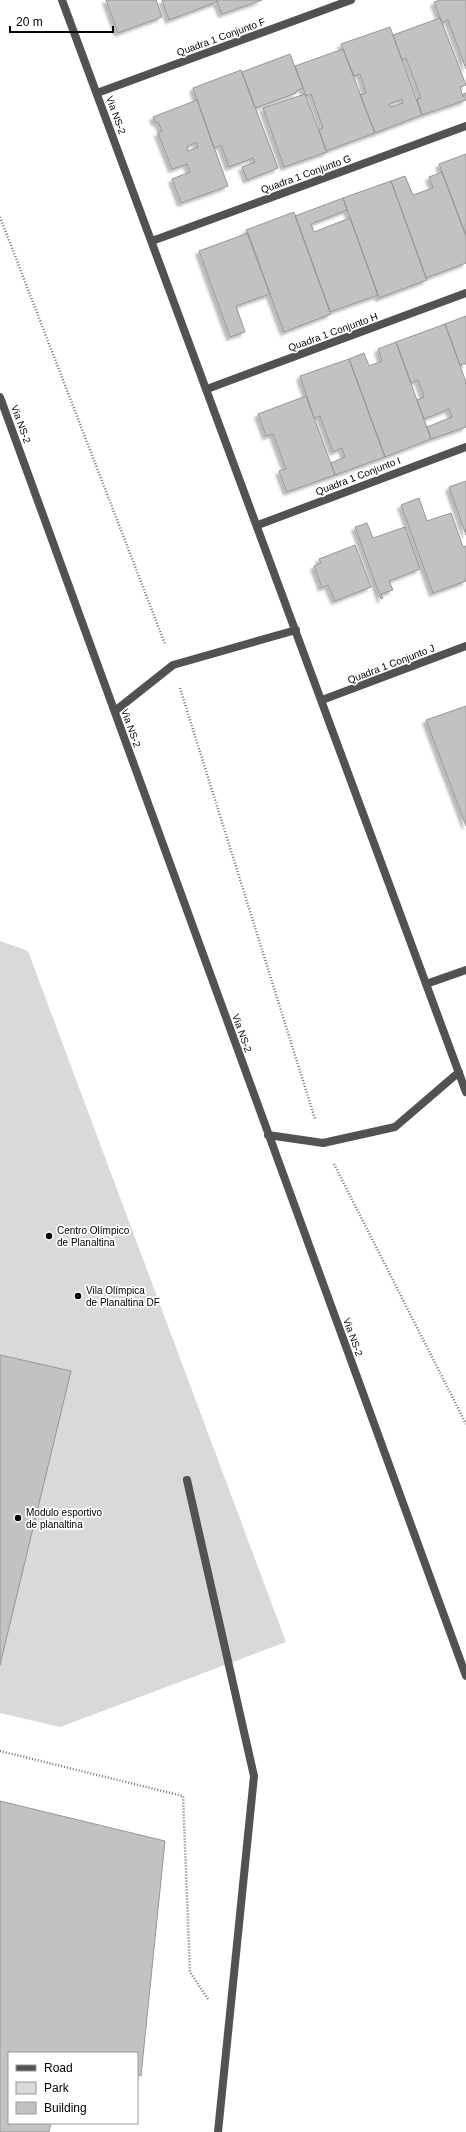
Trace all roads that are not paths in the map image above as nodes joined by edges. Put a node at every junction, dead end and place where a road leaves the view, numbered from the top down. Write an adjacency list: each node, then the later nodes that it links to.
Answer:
1 (62, 0): 3 (street, Via NS-2)
2 (351, 0): 3 (street, Quadra 1 Conjunto F)
3 (97, 93): 5 (street, Via NS-2)
4 (466, 126): 5 (street, Quadra 1 Conjunto G)
5 (152, 241): 7 (street, Via NS-2)
6 (466, 293): 7 (street, Quadra 1 Conjunto H)
7 (207, 389): 10 (street, Via NS-2)
8 (0, 397): 14 (street, Via NS-2)
9 (466, 447): 10 (street, Quadra 1 Conjunto I)
10 (258, 525): 11 (street, Via NS-2)
11 (296, 630): 13 (street, Via NS-2); 14 (street)
12 (466, 646): 13 (street, Quadra 1 Conjunto J)
13 (322, 700): 16 (street, Via NS-2)
14 (115, 711): 19 (street, Via NS-2)
15 (466, 970): 16 (street)
16 (426, 984): 17 (street, Via NS-2)
17 (459, 1072): 18 (street, Via NS-2); 19 (street)
18 (466, 1092)
19 (268, 1135): 21 (street, Via NS-2)
20 (187, 1480): 22 (street)
21 (466, 1676)
22 (218, 2132)

